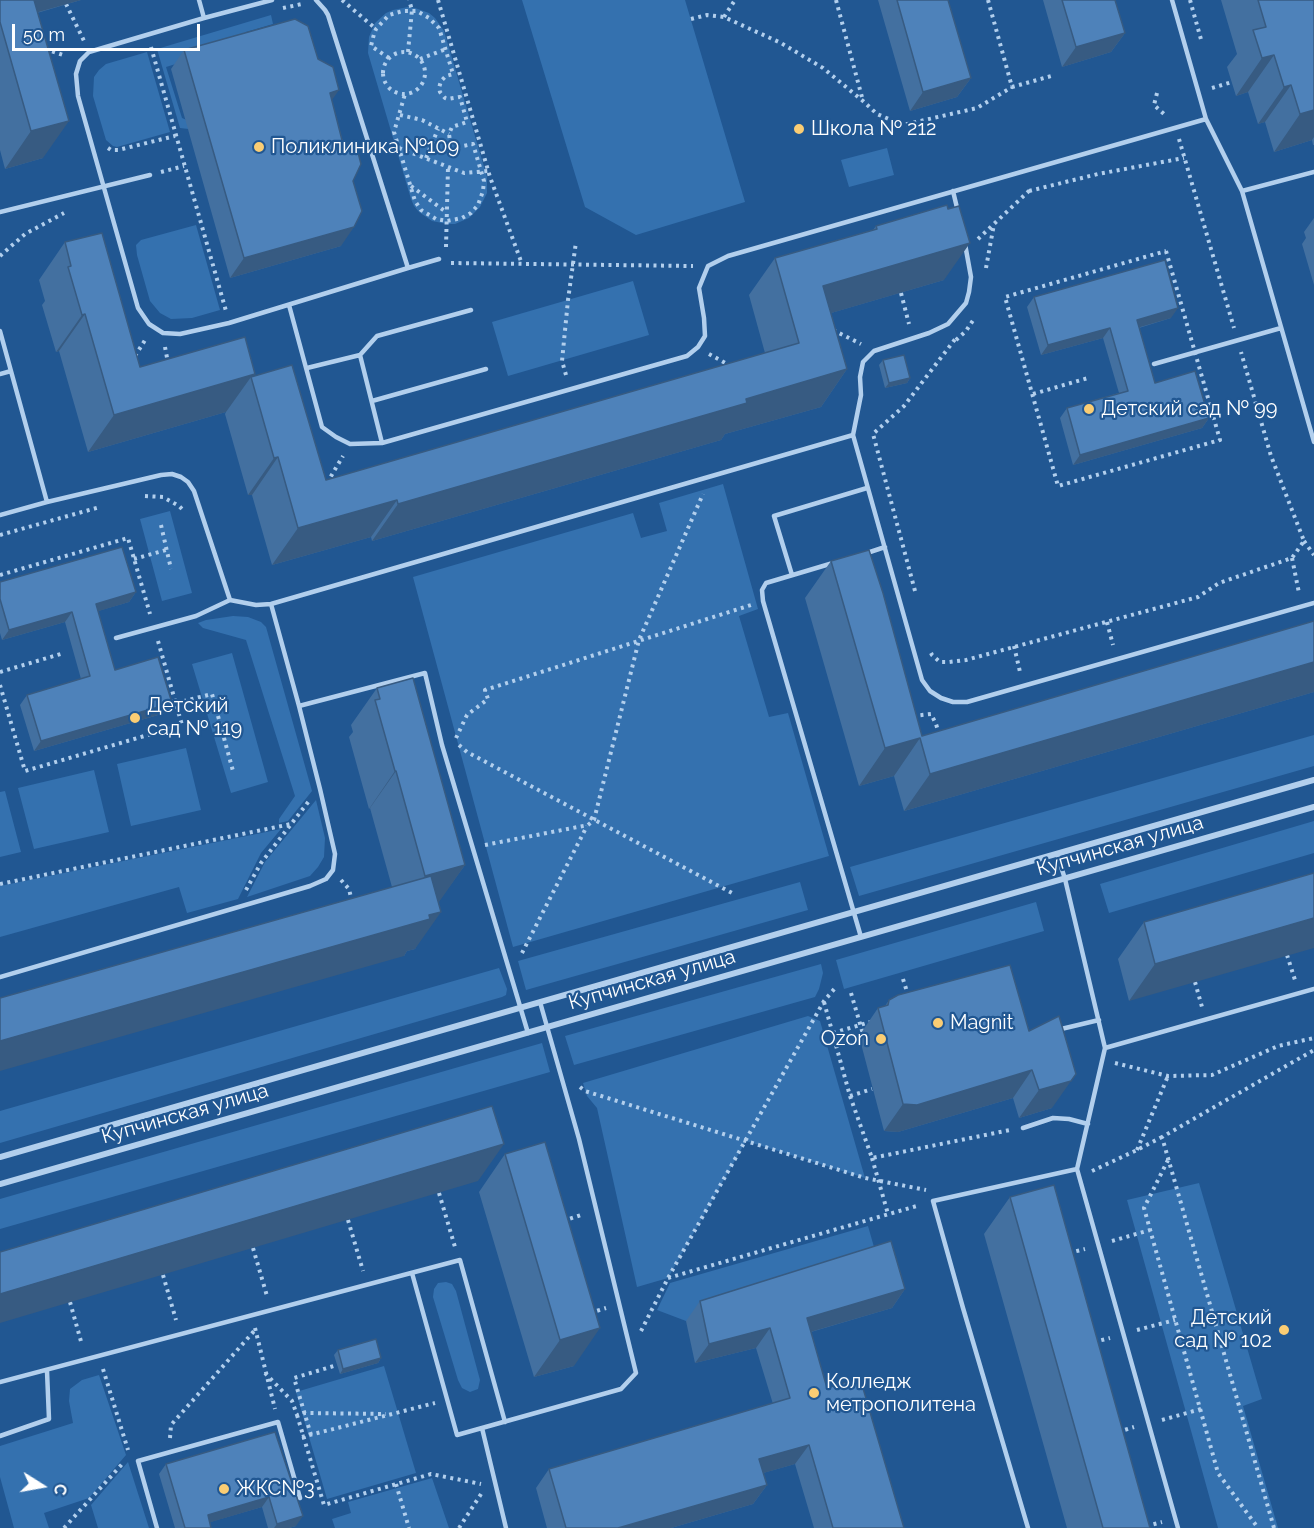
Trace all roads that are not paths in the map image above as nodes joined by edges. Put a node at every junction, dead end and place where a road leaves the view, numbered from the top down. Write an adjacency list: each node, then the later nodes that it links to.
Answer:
1 (199, 0): 5 (lane)
2 (271, 0): 5 (lane)
3 (316, 0): 16 (lane)
4 (1172, 0): 6 (lane)
5 (204, 18): 9 (lane)
6 (1206, 119): 10 (lane); 11 (lane)
7 (1314, 172): 10 (lane)
8 (150, 175): 9 (lane)
9 (103, 186): 12 (lane); 17 (lane)
10 (1242, 191): 19 (lane)
11 (953, 192): 13 (lane); 30 (lane)
12 (0, 213)
13 (958, 215)
14 (963, 238): 28 (lane)
15 (439, 259): 16 (lane)
16 (408, 268): 17 (lane)
17 (289, 305): 23 (lane)
18 (471, 310): 21 (lane)
19 (1281, 328): 22 (lane); 29 (lane)
20 (0, 331): 25 (lane)
21 (360, 355): 23 (lane); 27 (lane)
22 (1154, 364)
23 (307, 368): 30 (lane)
24 (486, 369): 27 (lane)
25 (11, 371): 26 (lane); 32 (lane)
26 (0, 374)
27 (372, 401): 30 (lane)
28 (853, 435): 31 (lane); 40 (lane)
29 (1314, 442)
30 (382, 443)
31 (867, 488): 34 (lane); 37 (lane)
32 (47, 502): 33 (lane); 38 (lane)
33 (0, 515)
34 (885, 548): 35 (lane); 39 (lane)
35 (854, 556)
36 (844, 560): 37 (lane)
37 (792, 575): 47 (lane)
38 (230, 600): 40 (lane); 41 (lane)
39 (1314, 603)
40 (271, 604): 42 (lane)
41 (116, 638)
42 (299, 706): 49 (lane); 52 (lane)
43 (1314, 780): 45 (street, Купчинская улица)
44 (1314, 807): 46 (street, Купчинская улица)
45 (1057, 854): 46 (lane); 47 (street, Купчинская улица)
46 (1065, 879): 48 (street, Купчинская улица); 53 (lane)
47 (854, 912): 48 (lane); 51 (street, Купчинская улица)
48 (861, 937): 54 (street, Купчинская улица)
49 (0, 977)
50 (1314, 989): 57 (lane)
51 (540, 1002): 52 (street, Купчинская улица); 54 (lane)
52 (521, 1007): 56 (lane); 60 (street, Купчинская улица)
53 (1098, 1020): 55 (lane); 57 (lane)
54 (548, 1027): 56 (street, Купчинская улица); 66 (lane)
55 (1046, 1032)
56 (528, 1033): 62 (street, Купчинская улица)
57 (1105, 1048): 58 (lane)
58 (1088, 1124): 59 (lane); 61 (lane)
59 (1023, 1128)
60 (0, 1157)
61 (1077, 1169): 72 (lane); 73 (lane)
62 (0, 1184)
63 (412, 1273): 64 (lane); 66 (lane); 67 (lane)
64 (47, 1371): 65 (lane); 68 (lane)
65 (0, 1382)
66 (505, 1422): 67 (lane)
67 (482, 1428): 71 (lane)
68 (0, 1436)
69 (300, 1498): 70 (lane)
70 (157, 1528)
71 (506, 1528)
72 (1028, 1528)
73 (1178, 1528)

